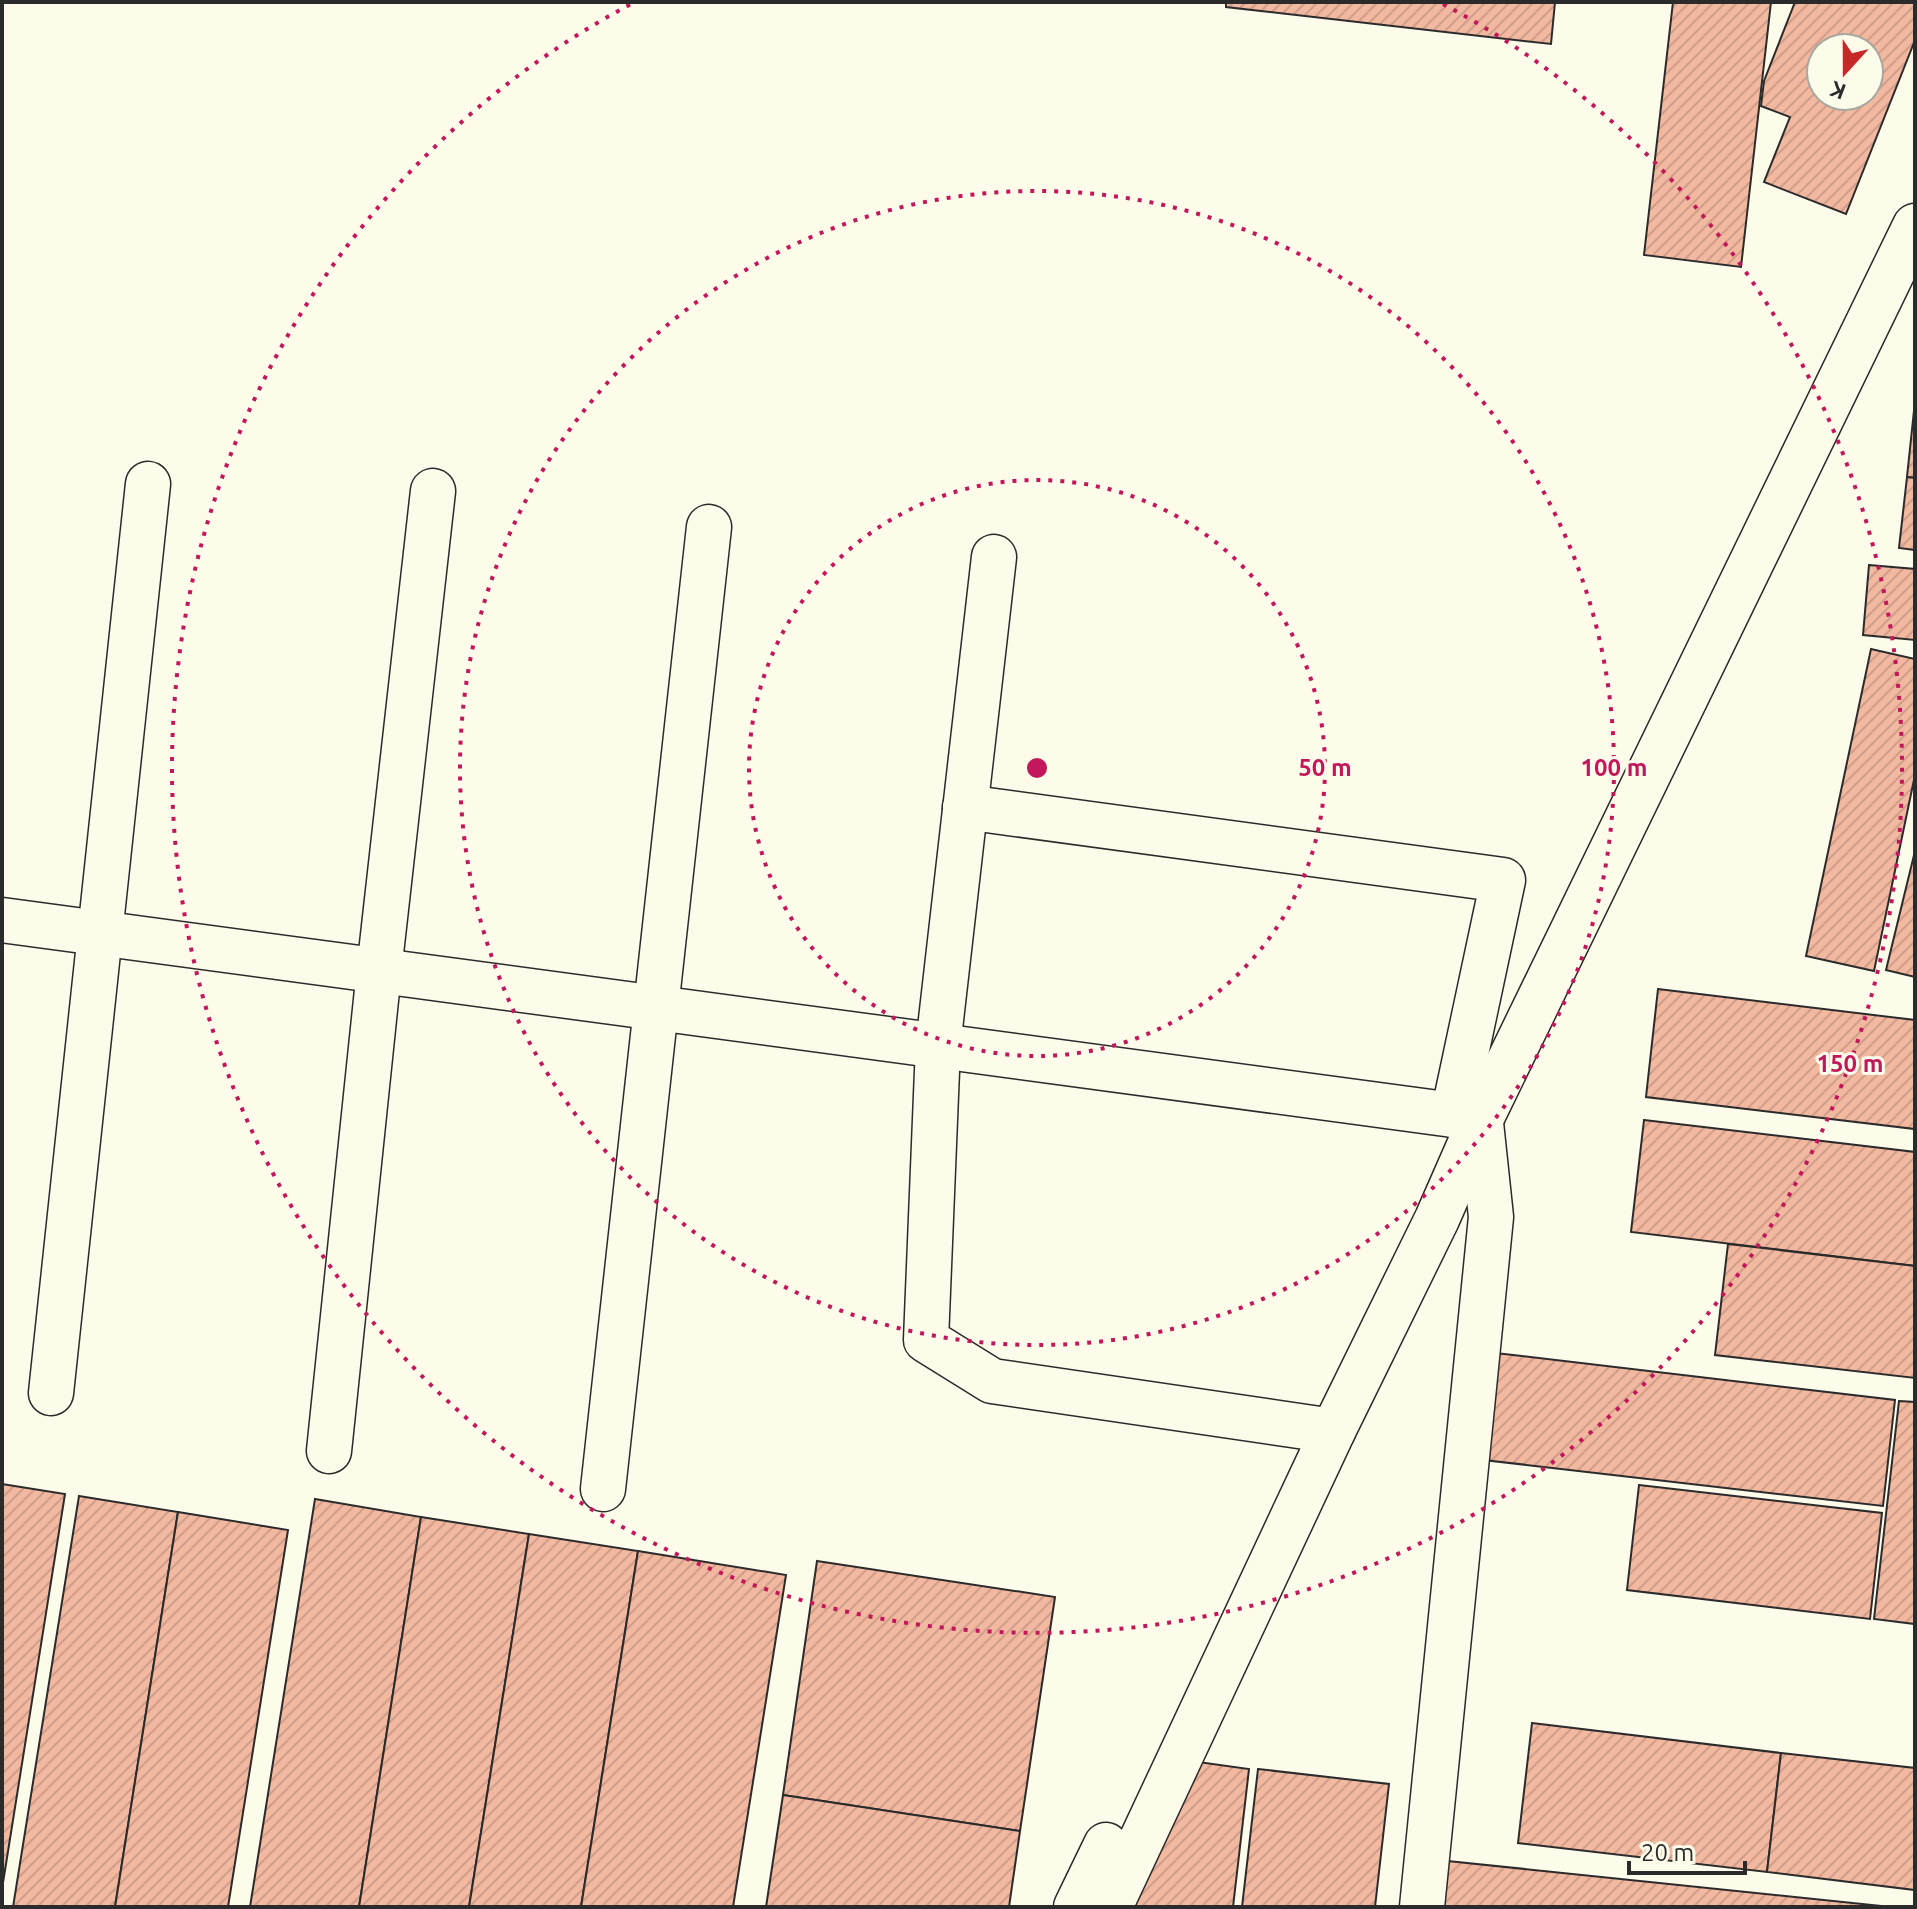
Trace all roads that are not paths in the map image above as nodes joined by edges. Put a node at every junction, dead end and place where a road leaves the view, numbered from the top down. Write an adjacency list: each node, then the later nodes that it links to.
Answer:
1 (1915, 226): 12 (street)
2 (148, 484): 8 (street)
3 (433, 491): 9 (street)
4 (709, 527): 10 (street)
5 (994, 557): 6 (street)
6 (965, 807): 11 (street); 12 (street)
7 (2, 920): 8 (street)
8 (98, 933): 9 (street); 13 (street)
9 (379, 971): 10 (street); 15 (street)
10 (655, 1008): 11 (street); 16 (street)
11 (938, 1046): 12 (street); 14 (street)
12 (1467, 1118): 14 (street); 19 (street)
13 (51, 1393)
14 (1319, 1429): 17 (street); 18 (street)
15 (329, 1451)
16 (603, 1489)
17 (1076, 1907)
18 (1110, 1907)
19 (1422, 1907)

